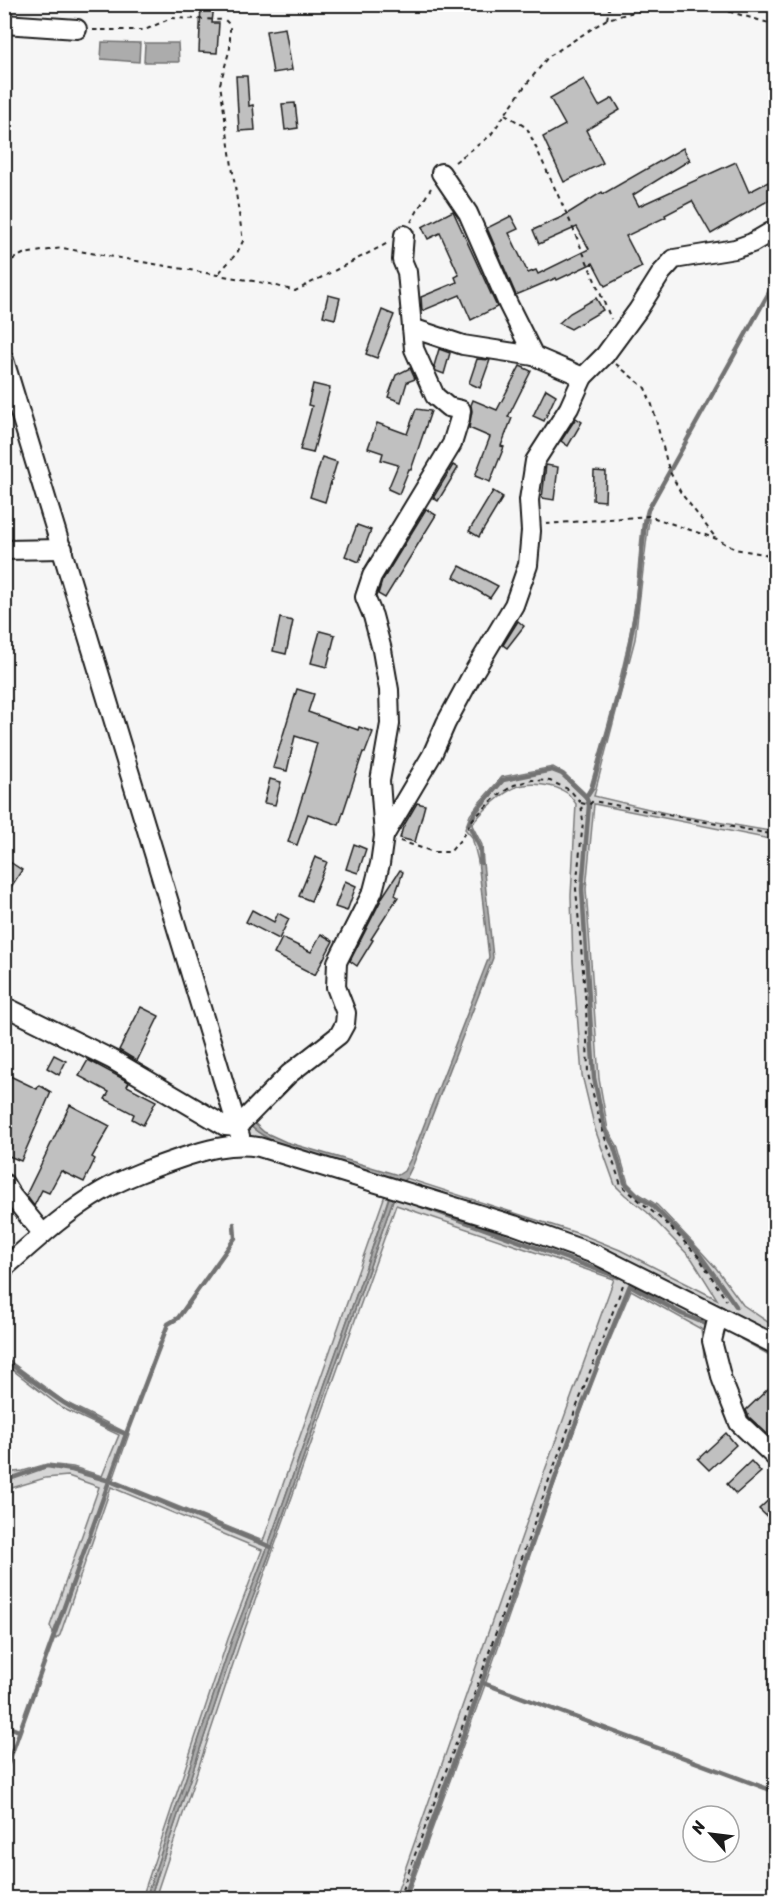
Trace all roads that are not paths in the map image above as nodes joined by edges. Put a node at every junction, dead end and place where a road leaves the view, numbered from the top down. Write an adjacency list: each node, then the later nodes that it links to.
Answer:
1 (4, 24): 2 (street)
2 (77, 29)
3 (441, 173): 7 (street)
4 (776, 229): 9 (street)
5 (404, 235): 6 (street)
6 (412, 328): 7 (street); 12 (street)
7 (534, 356): 9 (street)
8 (4, 360): 10 (street)
9 (583, 377): 12 (street)
10 (63, 549): 11 (street); 14 (street)
11 (4, 550)
12 (384, 836): 14 (street)
13 (4, 1006): 14 (street)
14 (240, 1135): 16 (street); 18 (street)
15 (4, 1183): 16 (street)
16 (43, 1234): 17 (street)
17 (4, 1268)
18 (718, 1316): 19 (street); 20 (street)
19 (776, 1345)
20 (776, 1458)

